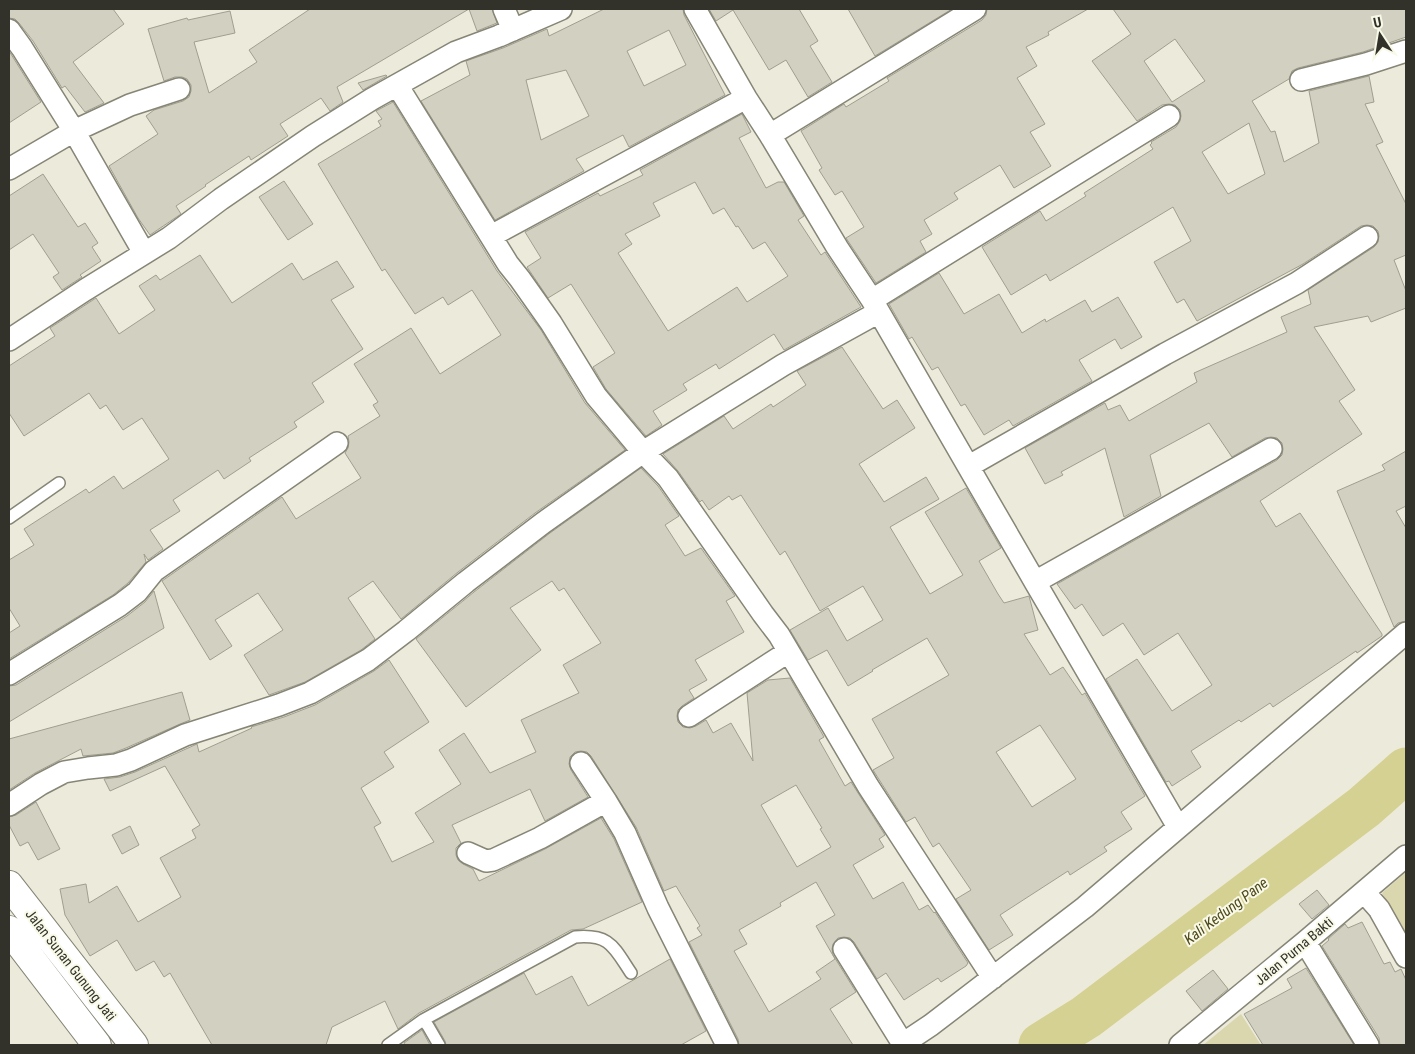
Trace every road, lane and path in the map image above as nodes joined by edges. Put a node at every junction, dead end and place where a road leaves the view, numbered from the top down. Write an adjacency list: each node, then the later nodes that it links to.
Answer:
1 (504, 9): 6 (street)
2 (561, 9): 6 (street)
3 (695, 9): 11 (street)
4 (975, 9): 14 (street)
5 (9, 30): 13 (street)
6 (513, 30): 9 (street)
7 (1406, 51): 8 (street)
8 (1301, 80)
9 (397, 85): 16 (street); 18 (street)
10 (179, 89): 13 (street)
11 (746, 98): 14 (street); 16 (street)
12 (1169, 116): 19 (street)
13 (74, 131): 15 (street); 18 (street)
14 (770, 135): 19 (street)
15 (9, 169)
16 (491, 236): 23 (street)
17 (1368, 237): 24 (street)
18 (144, 253): 20 (street)
19 (876, 306): 23 (street); 24 (street)
20 (9, 340)
21 (337, 443): 30 (street)
22 (1271, 449): 27 (street)
23 (644, 452): 29 (street); 34 (street)
24 (968, 466): 27 (street)
25 (59, 483): 26 (lane)
26 (9, 518)
27 (1035, 582): 35 (street)
28 (1406, 633): 35 (street)
29 (788, 652): 31 (street); 45 (street)
30 (9, 674)
31 (689, 716)
32 (581, 763): 33 (street)
33 (606, 801): 36 (street); 52 (street)
34 (9, 805)
35 (1178, 827): 45 (street)
36 (468, 853)
37 (1406, 856): 39 (street, Jalan Purna Bakti)
38 (9, 884): 49 (highway, Jalan Sunan Gunung Jati)
39 (1364, 892): 41 (street, Jalan Purna Bakti); 43 (street)
40 (9, 932): 48 (highway)
41 (1305, 942): 53 (street, Jalan Purna Bakti); 54 (street)
42 (844, 949): 47 (street)
43 (1406, 957)
44 (631, 973): 46 (lane)
45 (993, 978): 47 (street)
46 (423, 1020): 50 (lane); 51 (lane)
47 (902, 1044)
48 (98, 1045)
49 (134, 1045)
50 (388, 1045)
51 (439, 1045)
52 (727, 1045)
53 (1180, 1045)
54 (1368, 1045)

